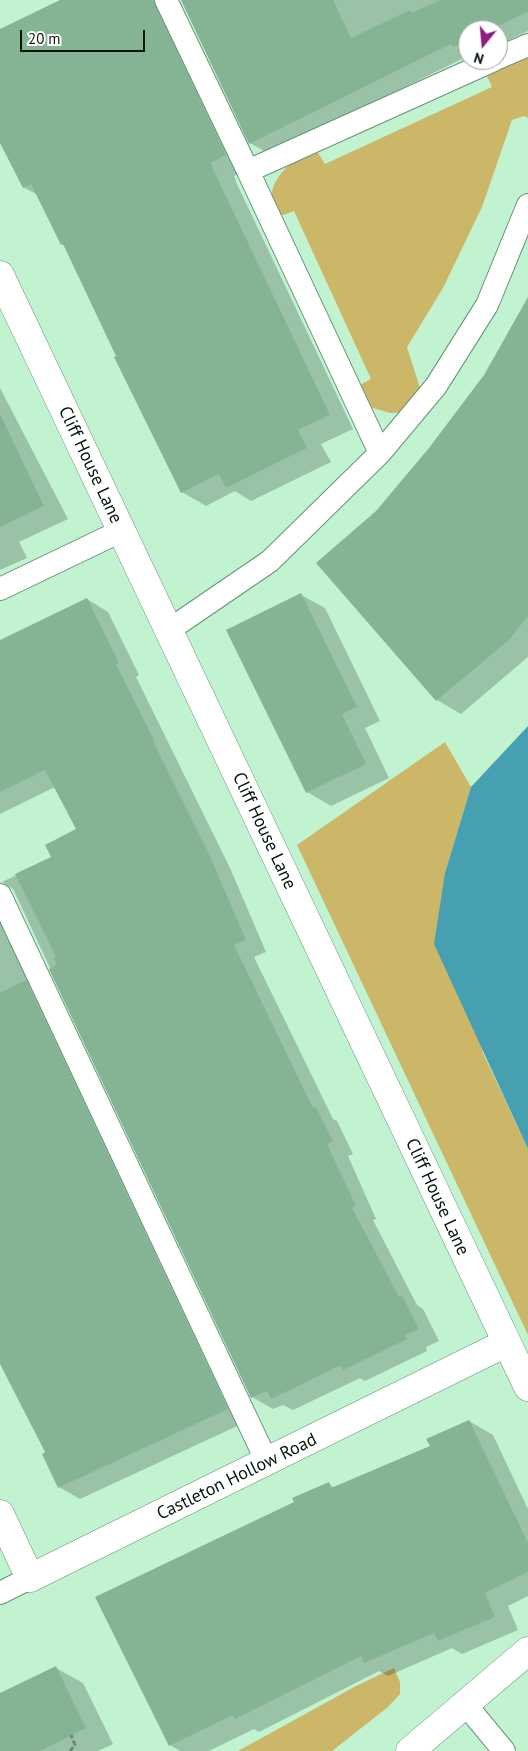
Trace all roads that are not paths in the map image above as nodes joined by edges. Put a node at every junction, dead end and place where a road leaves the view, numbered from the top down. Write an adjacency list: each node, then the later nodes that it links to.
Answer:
1 (166, 0): 5 (lane)
2 (528, 44): 3 (lane)
3 (508, 53)
4 (472, 70): 5 (lane)
5 (248, 171): 8 (lane)
6 (528, 206): 8 (lane)
7 (0, 276): 9 (street, Cliff House Lane)
8 (380, 453): 11 (lane)
9 (121, 531): 10 (lane); 11 (street, Cliff House Lane)
10 (0, 589)
11 (169, 630): 13 (street, Cliff House Lane)
12 (0, 895): 15 (lane)
13 (506, 1343): 14 (street, Cliff House Lane); 15 (street, Castleton Hollow Road)
14 (528, 1387)
15 (267, 1462): 17 (street, Castleton Hollow Road)
16 (0, 1514): 17 (street)
17 (30, 1578): 18 (lane)
18 (0, 1593)
19 (528, 1651): 20 (street)
20 (466, 1705): 21 (street); 22 (lane)
21 (410, 1751)
22 (504, 1751)

